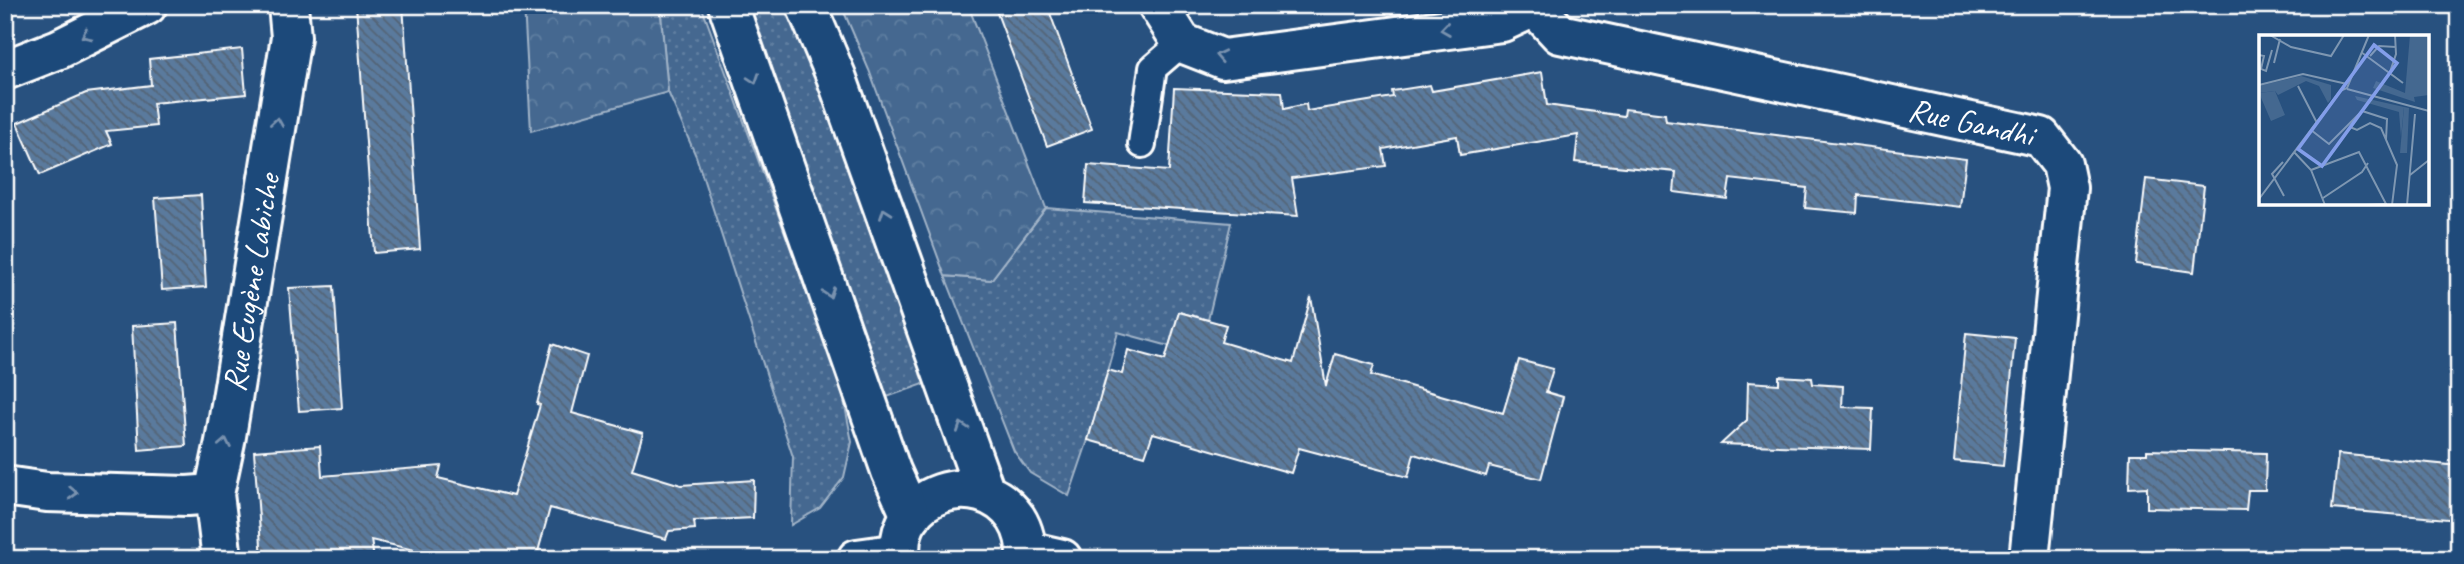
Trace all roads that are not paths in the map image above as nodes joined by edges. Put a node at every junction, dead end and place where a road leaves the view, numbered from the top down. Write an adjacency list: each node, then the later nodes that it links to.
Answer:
1 (147, 5): 8 (main road, one-way to 8)
2 (288, 5): 12 (main road, Rue Eugène Labiche, one-way to 2)
3 (728, 5): 13 (main road, one-way to 13)
4 (806, 5): 11 (main road, one-way to 4)
5 (1158, 5): 7 (main road)
6 (1533, 6): 7 (main road, one-way to 7); 18 (main road, Rue Gandhi)
7 (1182, 43): 9 (lane)
8 (5, 70)
9 (1142, 144)
10 (5, 486): 12 (main road, one-way to 12)
11 (985, 492): 13 (main road); 15 (main road)
12 (214, 494): 16 (main road, Rue Eugène Labiche)
13 (911, 516): 14 (main road)
14 (901, 556): 17 (main road)
15 (1038, 556)
16 (222, 559)
17 (857, 559)
18 (2029, 559)

